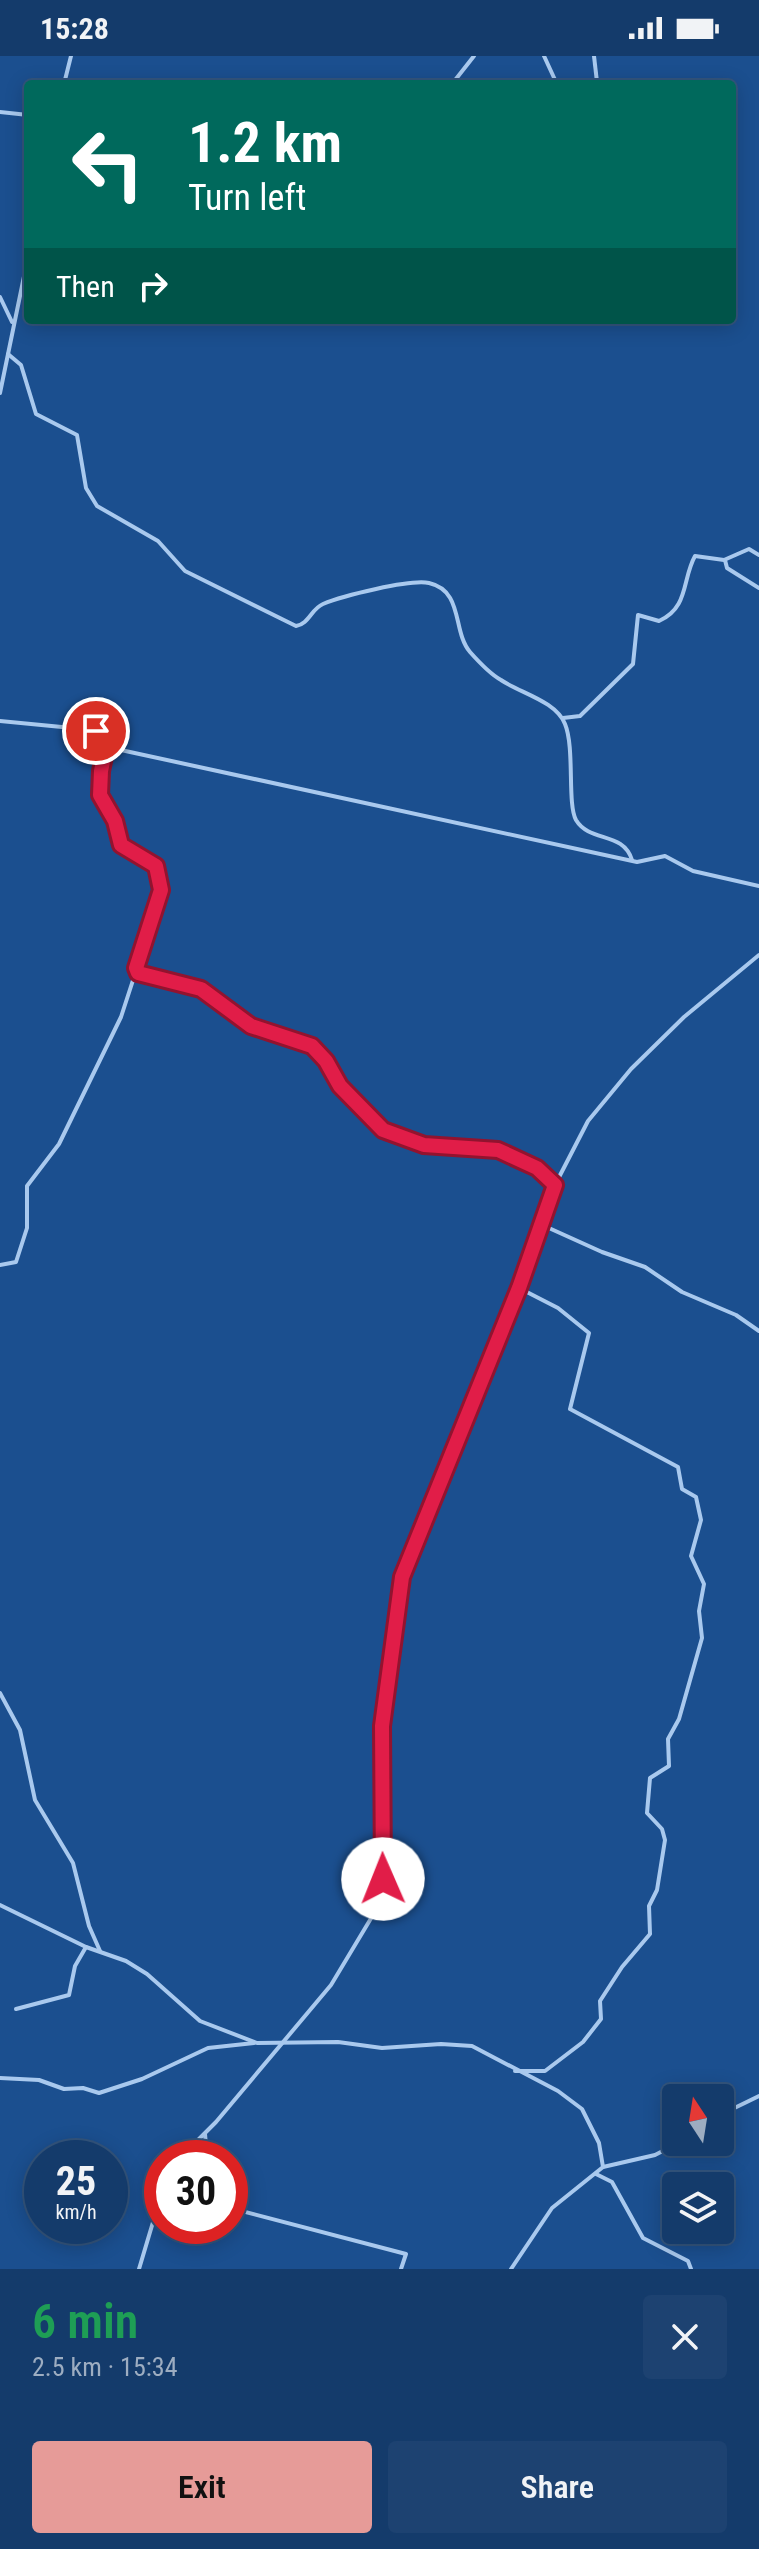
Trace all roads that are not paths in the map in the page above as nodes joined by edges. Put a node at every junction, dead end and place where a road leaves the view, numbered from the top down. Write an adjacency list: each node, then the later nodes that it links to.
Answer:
1 (71, 56): 5 (street)
2 (474, 56): 6 (street)
3 (544, 56): 7 (street)
4 (594, 56): 8 (street)
5 (65, 80)
6 (454, 80)
7 (555, 80)
8 (596, 80)
9 (0, 112): 10 (street)
10 (24, 115)
11 (24, 275): 13 (street)
12 (0, 297): 13 (street)
13 (13, 324): 14 (street)
14 (8, 354): 15 (street); 19 (street)
15 (0, 393)
16 (759, 555): 17 (street)
17 (725, 560): 18 (street); 19 (street)
18 (759, 588)
19 (561, 717): 22 (street)
20 (0, 721): 21 (street)
21 (107, 747): 22 (street); 25 (street)
22 (632, 860): 23 (street)
23 (759, 886)
24 (759, 955): 26 (street)
25 (136, 971): 26 (street); 28 (street)
26 (555, 1185): 27 (street)
27 (540, 1223): 29 (street); 30 (street)
28 (0, 1265)
29 (519, 1288): 37 (street); 38 (street)
30 (759, 1331)
31 (0, 1693): 34 (street)
32 (0, 1905): 33 (street)
33 (86, 1947): 34 (street); 35 (street)
34 (100, 1951): 36 (street)
35 (16, 2009)
36 (257, 2043): 37 (street); 39 (street)
37 (281, 2045): 38 (street); 42 (street)
38 (515, 2071): 46 (street)
39 (0, 2078)
40 (759, 2096): 41 (street)
41 (734, 2108)
42 (205, 2134): 43 (street); 44 (street)
43 (199, 2140)
44 (206, 2140)
45 (662, 2150): 46 (street)
46 (603, 2167): 47 (street)
47 (595, 2174): 52 (street); 53 (street)
48 (248, 2212): 51 (street)
49 (146, 2244): 50 (street)
50 (139, 2269)
51 (401, 2269)
52 (511, 2269)
53 (691, 2269)

